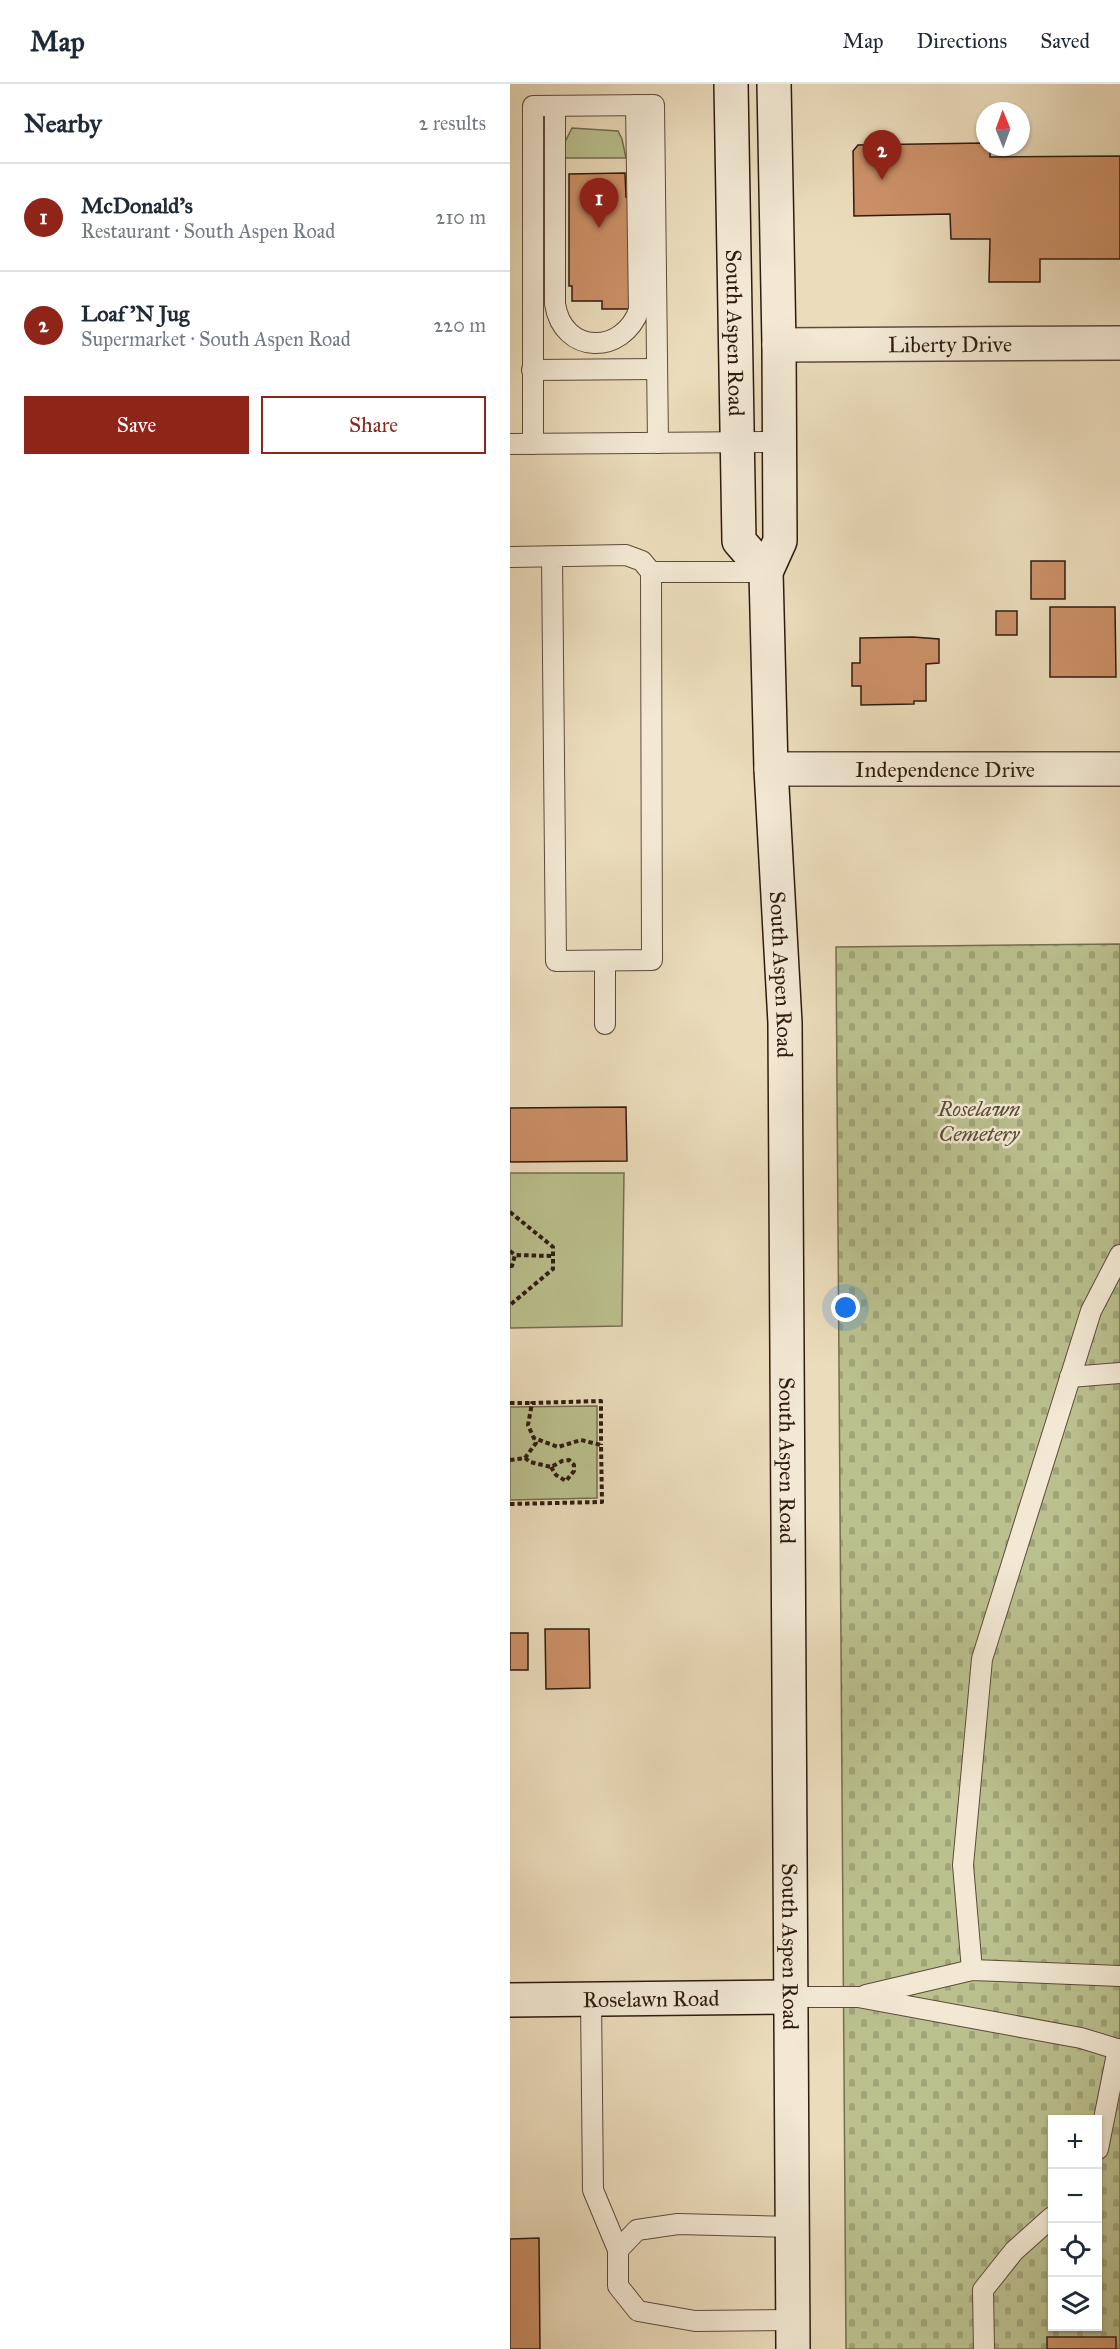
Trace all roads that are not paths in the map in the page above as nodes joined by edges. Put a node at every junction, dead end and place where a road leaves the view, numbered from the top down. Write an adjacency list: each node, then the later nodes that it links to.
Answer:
1 (731, 84): 9 (street, South Aspen Road)
2 (774, 84): 6 (street, South Aspen Road)
3 (636, 105): 4 (lane); 4 (lane); 7 (lane)
4 (555, 106): 8 (lane)
5 (1120, 343): 6 (street, Liberty Drive)
6 (779, 345): 10 (street, South Aspen Road)
7 (657, 369): 8 (lane); 11 (lane)
8 (532, 370): 13 (lane)
9 (737, 442): 10 (lane); 11 (lane); 17 (street, South Aspen Road)
10 (780, 442): 17 (street, South Aspen Road)
11 (658, 443): 13 (lane)
12 (510, 444): 13 (lane)
13 (533, 444)
14 (510, 557): 15 (lane)
15 (552, 557): 16 (lane); 20 (lane)
16 (651, 572): 17 (lane); 20 (lane)
17 (766, 572): 18 (street, South Aspen Road)
18 (771, 769): 19 (street, Independence Drive); 27 (street, South Aspen Road)
19 (1120, 769)
20 (605, 961): 21 (lane)
21 (605, 1024)
22 (1120, 1256): 24 (lane)
23 (1120, 1372): 24 (lane)
24 (1070, 1377): 25 (lane)
25 (972, 1970): 26 (lane); 28 (lane)
26 (1120, 1976)
27 (791, 1997): 28 (lane); 29 (street, Roselawn Road); 34 (street, South Aspen Road)
28 (858, 1997): 31 (lane)
29 (591, 1999): 30 (street, Roselawn Road); 35 (lane)
30 (510, 2000)
31 (1119, 2050): 32 (lane)
32 (1102, 2130)
33 (1048, 2221): 37 (lane)
34 (793, 2227): 35 (lane); 36 (street, South Aspen Road)
35 (618, 2250): 36 (lane)
36 (793, 2334)
37 (984, 2349)

